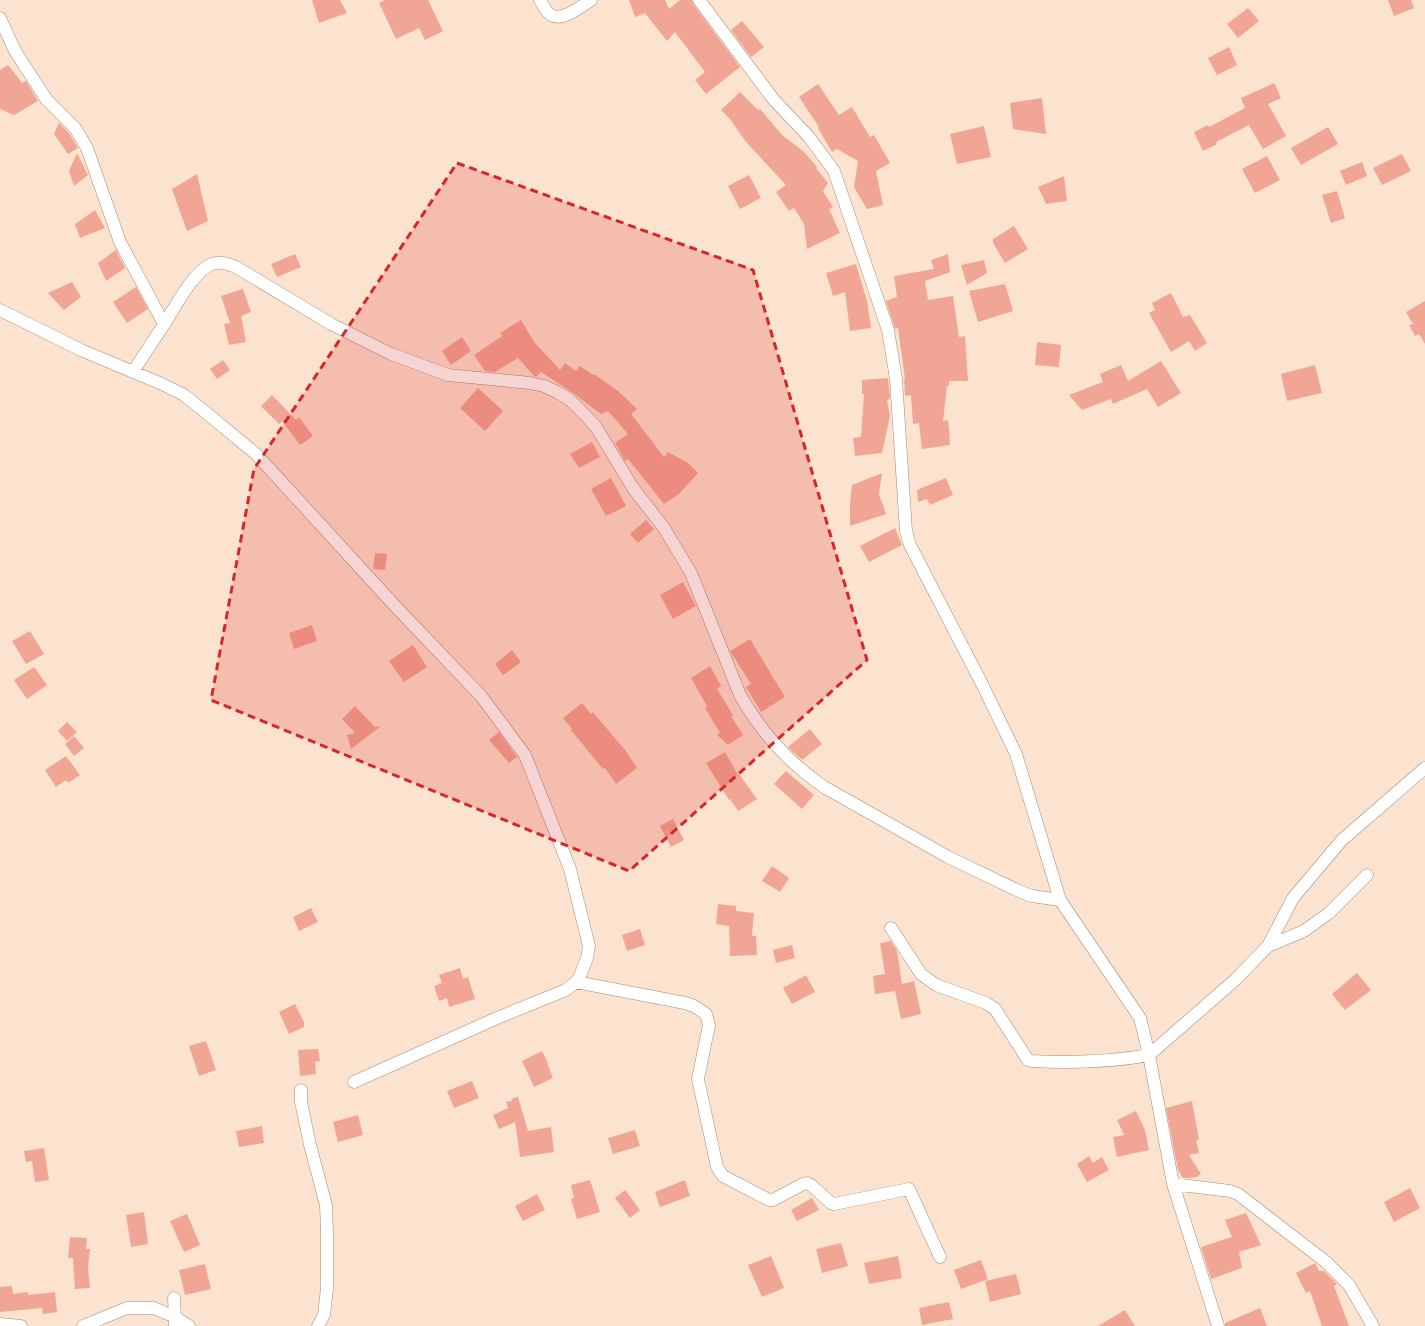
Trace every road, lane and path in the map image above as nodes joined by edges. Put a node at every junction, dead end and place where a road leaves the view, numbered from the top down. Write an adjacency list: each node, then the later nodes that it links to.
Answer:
1 (540, 0): 2 (street)
2 (591, 0)
3 (699, 0): 10 (street)
4 (0, 18): 6 (street)
5 (0, 310): 7 (street)
6 (164, 324): 7 (street); 10 (street)
7 (133, 372): 13 (street)
8 (1425, 768): 12 (street)
9 (1367, 875): 12 (street)
10 (1060, 900): 14 (street)
11 (891, 928): 14 (street)
12 (1268, 946): 14 (street)
13 (576, 982): 15 (street); 18 (street)
14 (1149, 1055): 17 (street)
15 (354, 1082)
16 (300, 1090): 25 (street)
17 (1173, 1184): 26 (street); 27 (street)
18 (940, 1257)
19 (174, 1298): 20 (street)
20 (175, 1321): 23 (street); 24 (street)
21 (0, 1324): 22 (street)
22 (21, 1326)
23 (83, 1326)
24 (189, 1326)
25 (318, 1326)
26 (1218, 1326)
27 (1373, 1326)

